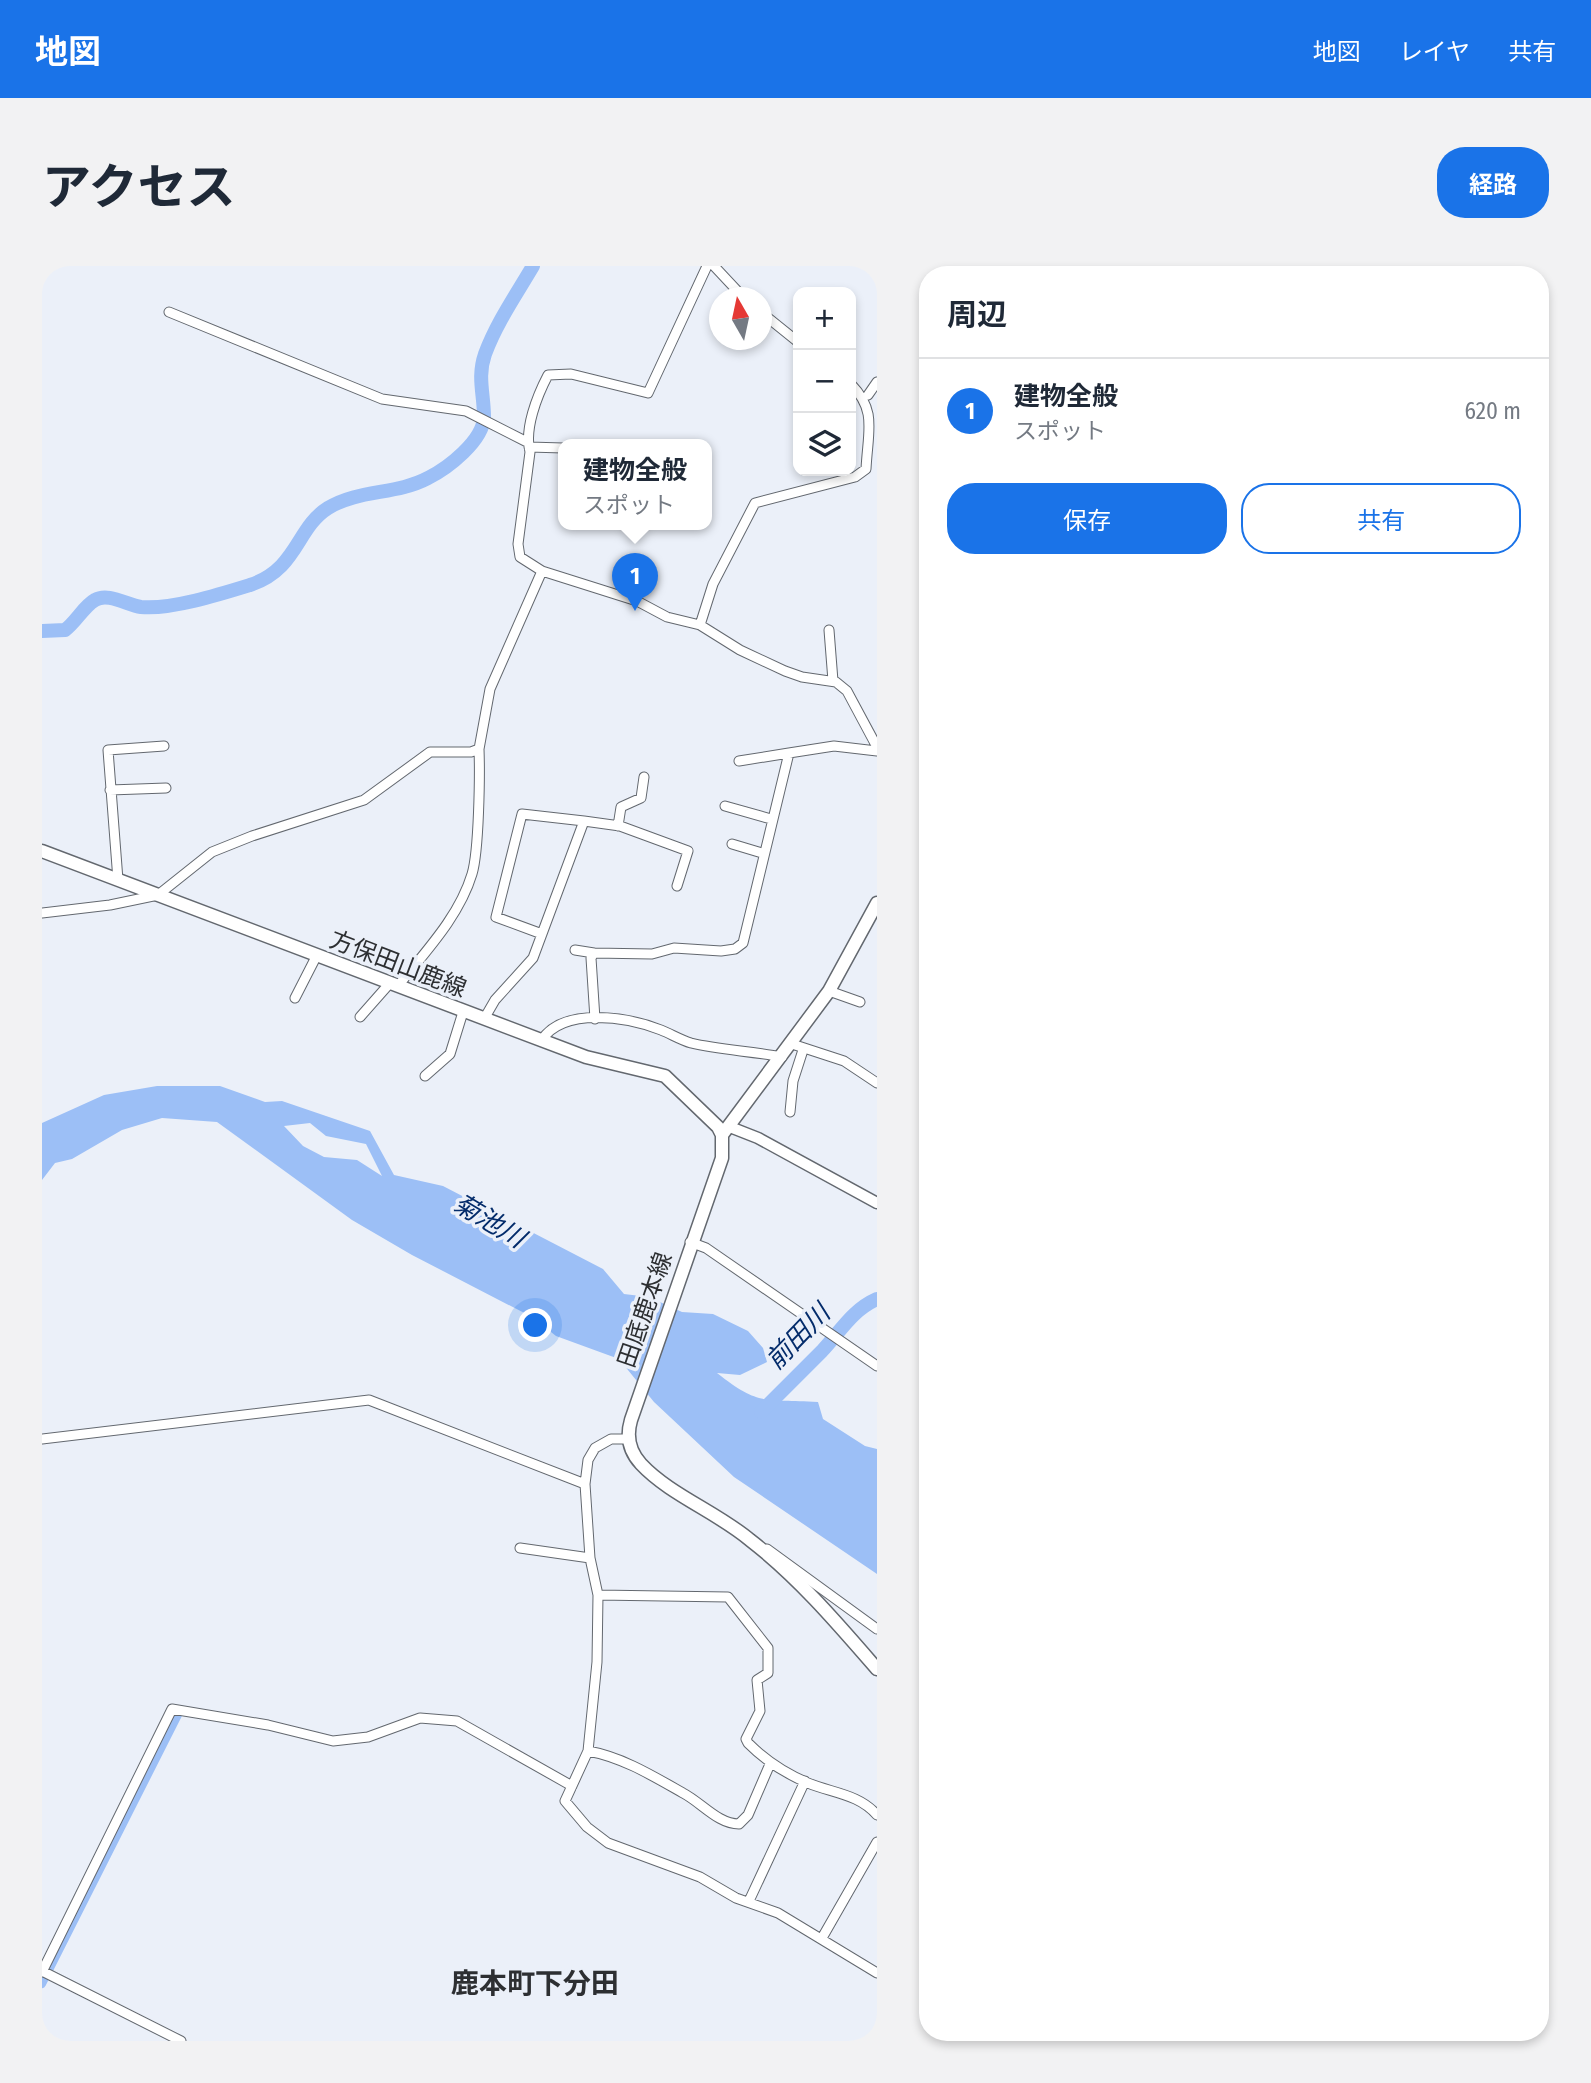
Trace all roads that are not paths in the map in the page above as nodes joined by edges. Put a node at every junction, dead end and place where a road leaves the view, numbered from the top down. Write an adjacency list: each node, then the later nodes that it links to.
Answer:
1 (707, 266): 11 (street)
2 (714, 266): 3 (street)
3 (734, 287)
4 (169, 312): 11 (street)
5 (772, 322): 6 (street)
6 (793, 338)
7 (877, 382): 9 (street)
8 (856, 388): 9 (street)
9 (868, 396): 10 (street)
10 (875, 430): 14 (street)
11 (528, 444): 12 (street); 13 (street)
12 (558, 447)
13 (542, 571): 14 (street); 18 (street)
14 (700, 625): 16 (street)
15 (829, 630): 16 (street)
16 (833, 681): 19 (street)
17 (164, 746): 24 (street)
18 (479, 749): 34 (street); 41 (street)
19 (877, 749): 20 (street)
20 (789, 753): 21 (street); 26 (street)
21 (739, 761)
22 (644, 777): 28 (street)
23 (166, 788): 24 (street)
24 (110, 790): 32 (street)
25 (725, 806): 26 (street)
26 (771, 819): 31 (street)
27 (584, 821): 28 (street); 37 (street); 37 (street)
28 (618, 826): 33 (street)
29 (732, 844): 31 (street)
30 (42, 850): 32 (main road, 方保田山鹿線)
31 (762, 853): 39 (street)
32 (118, 880): 34 (main road, 方保田山鹿線)
33 (677, 886)
34 (158, 895): 36 (street); 40 (main road, 方保田山鹿線)
35 (875, 909): 42 (main road, 田底鹿本線)
36 (42, 912)
37 (542, 934): 47 (street)
38 (575, 950): 39 (street)
39 (594, 953): 48 (street)
40 (317, 955): 41 (main road, 方保田山鹿線); 43 (street)
41 (394, 985): 45 (main road, 方保田山鹿線); 46 (street)
42 (829, 991): 44 (street); 50 (main road, 田底鹿本線)
43 (295, 998)
44 (860, 1002)
45 (464, 1012): 47 (main road, 方保田山鹿線); 52 (street)
46 (360, 1017)
47 (484, 1019): 49 (main road, 方保田山鹿線)
48 (594, 1019): 49 (street); 51 (street)
49 (541, 1041): 55 (main road, 方保田山鹿線)
50 (798, 1047): 51 (main road, 田底鹿本線); 53 (street); 54 (street)
51 (782, 1056): 55 (main road, 田底鹿本線)
52 (425, 1076)
53 (877, 1083)
54 (790, 1112)
55 (726, 1131): 56 (street); 57 (main road, 田底鹿本線)
56 (877, 1203)
57 (690, 1242): 58 (street); 60 (main road, 田底鹿本線)
58 (877, 1366)
59 (42, 1439): 61 (street)
60 (627, 1439): 61 (street); 62 (main road)
61 (585, 1484): 64 (street)
62 (750, 1539): 66 (street); 67 (main road)
63 (520, 1548): 64 (street)
64 (590, 1558): 65 (street)
65 (598, 1595): 68 (street); 69 (street)
66 (877, 1629)
67 (877, 1669)
68 (588, 1751): 69 (street); 71 (street)
69 (770, 1764): 70 (street)
70 (805, 1781): 72 (street); 74 (street)
71 (572, 1786): 74 (street); 76 (street)
72 (877, 1815)
73 (877, 1842): 75 (street)
74 (748, 1901): 75 (street)
75 (822, 1938): 77 (street)
76 (42, 1972): 78 (street)
77 (877, 1973)
78 (181, 2041)

